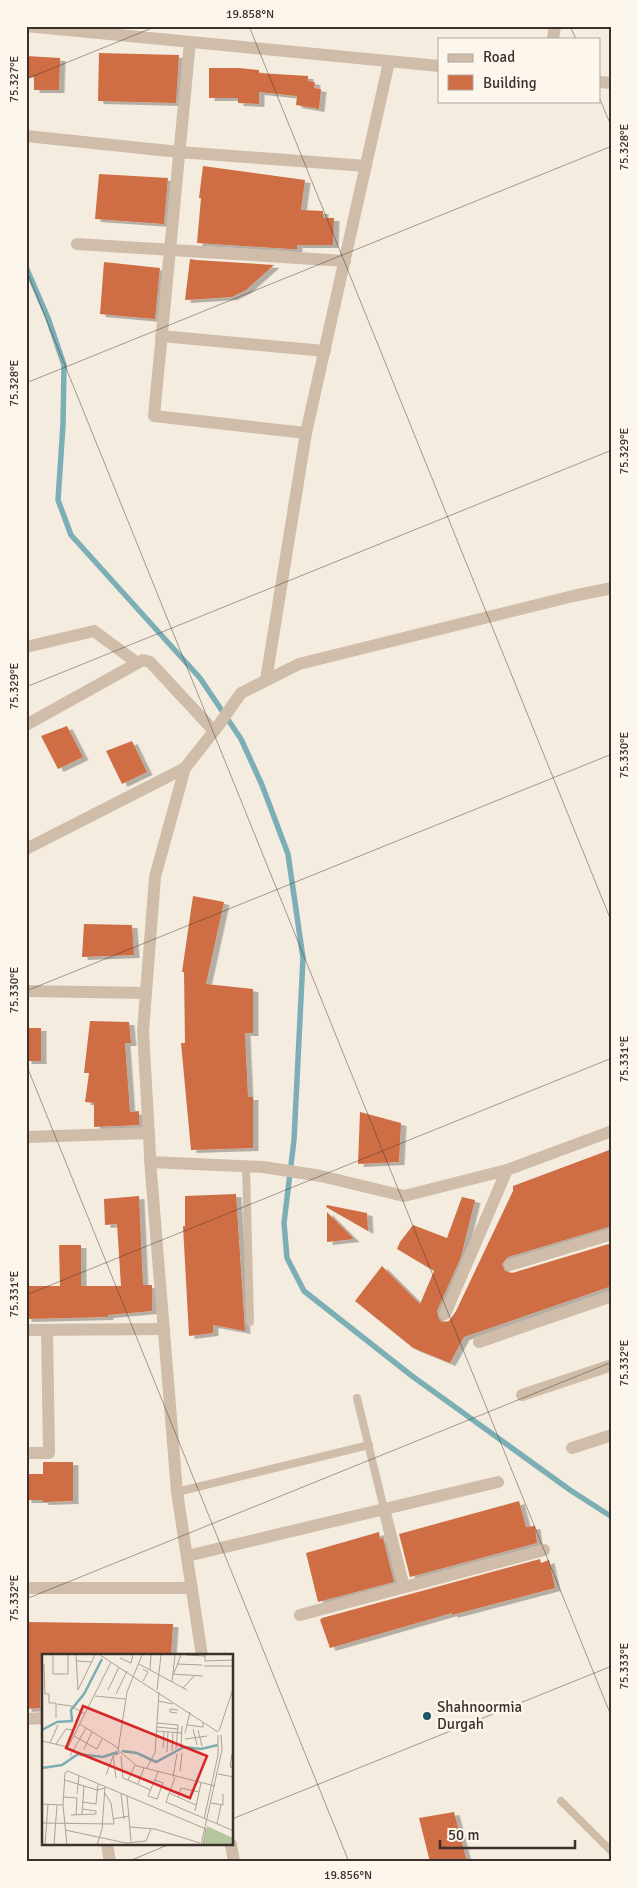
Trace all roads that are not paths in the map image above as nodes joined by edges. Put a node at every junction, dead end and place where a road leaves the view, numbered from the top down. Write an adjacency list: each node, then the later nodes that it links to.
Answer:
1 (26, 26): 2 (street)
2 (190, 42): 3 (street); 6 (street)
3 (390, 62): 4 (street); 7 (street)
4 (438, 66)
5 (26, 136): 6 (street)
6 (179, 152): 7 (street); 9 (street)
7 (366, 166): 10 (street)
8 (77, 244): 9 (street)
9 (170, 250): 10 (street); 11 (street)
10 (344, 261): 12 (street)
11 (161, 336): 12 (street); 13 (street)
12 (324, 351): 13 (street)
13 (306, 433): 17 (street)
14 (612, 588): 17 (street)
15 (26, 647): 16 (street)
16 (136, 662): 18 (street); 19 (street)
17 (266, 680): 19 (street)
18 (26, 725)
19 (216, 728): 20 (street)
20 (185, 768): 21 (street); 23 (street)
21 (26, 849)
22 (26, 991): 23 (street)
23 (146, 992): 25 (street)
24 (612, 1131): 29 (street)
25 (149, 1133): 26 (street); 27 (street)
26 (26, 1137)
27 (150, 1162): 28 (street); 35 (street)
28 (246, 1166): 29 (street); 34 (lane)
29 (507, 1170): 33 (street)
30 (612, 1234): 31 (street)
31 (510, 1265)
32 (612, 1296): 38 (street)
33 (445, 1314)
34 (250, 1322)
35 (164, 1329): 37 (street); 47 (street)
36 (26, 1330): 37 (street)
37 (47, 1330): 45 (street)
38 (479, 1342)
39 (612, 1365): 40 (street)
40 (522, 1395)
41 (357, 1398): 43 (lane)
42 (612, 1435): 44 (street)
43 (369, 1445): 47 (lane); 48 (lane)
44 (572, 1448)
45 (26, 1453)
46 (498, 1482): 48 (street)
47 (177, 1492): 50 (street)
48 (384, 1509): 50 (street); 51 (street)
49 (544, 1550): 51 (street)
50 (187, 1556): 53 (street)
51 (404, 1587): 54 (street)
52 (26, 1588): 53 (street)
53 (192, 1588): 55 (street)
54 (300, 1615)
55 (202, 1654)
56 (26, 1718): 57 (street)
57 (42, 1718)
58 (561, 1801): 61 (lane)
59 (107, 1846): 62 (street)
60 (231, 1846): 63 (street)
61 (612, 1852)
62 (110, 1862)
63 (234, 1862)

